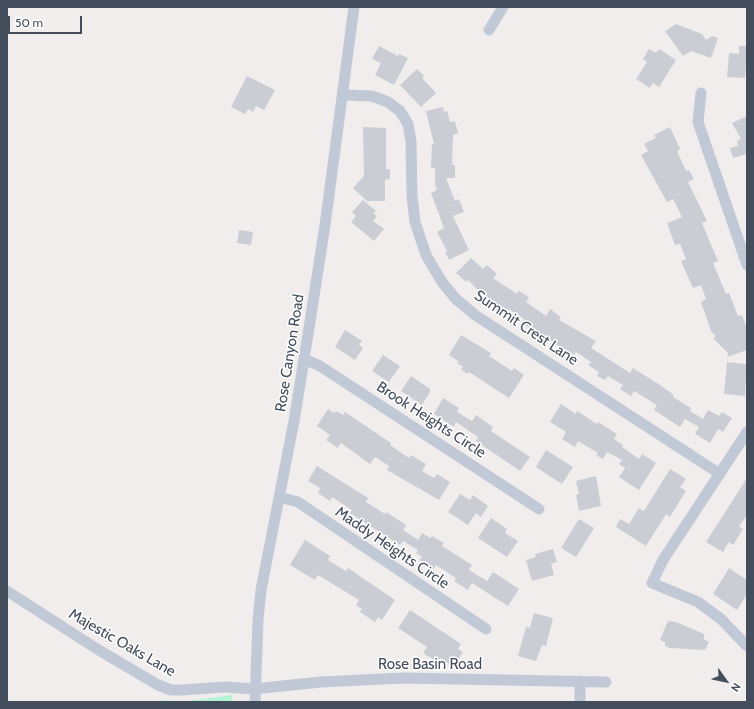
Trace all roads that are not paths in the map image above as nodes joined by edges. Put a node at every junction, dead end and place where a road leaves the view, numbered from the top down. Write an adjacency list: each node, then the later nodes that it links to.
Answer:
1 (354, 7): 5 (street, Rose Canyon Road)
2 (503, 7): 3 (street)
3 (489, 30)
4 (700, 93): 6 (street)
5 (343, 95): 7 (street, Rose Canyon Road); 9 (street, Summit Crest Lane)
6 (747, 265)
7 (304, 359): 10 (street, Rose Canyon Road); 11 (street, Brook Heights Circle)
8 (747, 432): 9 (street)
9 (720, 474): 14 (street)
10 (279, 496): 13 (street, Maddy Heights Circle); 17 (street, Rose Canyon Road)
11 (539, 509)
12 (7, 591): 17 (street, Majestic Oaks Lane)
13 (486, 629)
14 (747, 646)
15 (580, 681): 16 (street, Rose Basin Road); 17 (street, Rose Basin Road); 19 (street)
16 (606, 682)
17 (254, 688): 18 (street, Rose Canyon Road)
18 (255, 702)
19 (580, 702)

